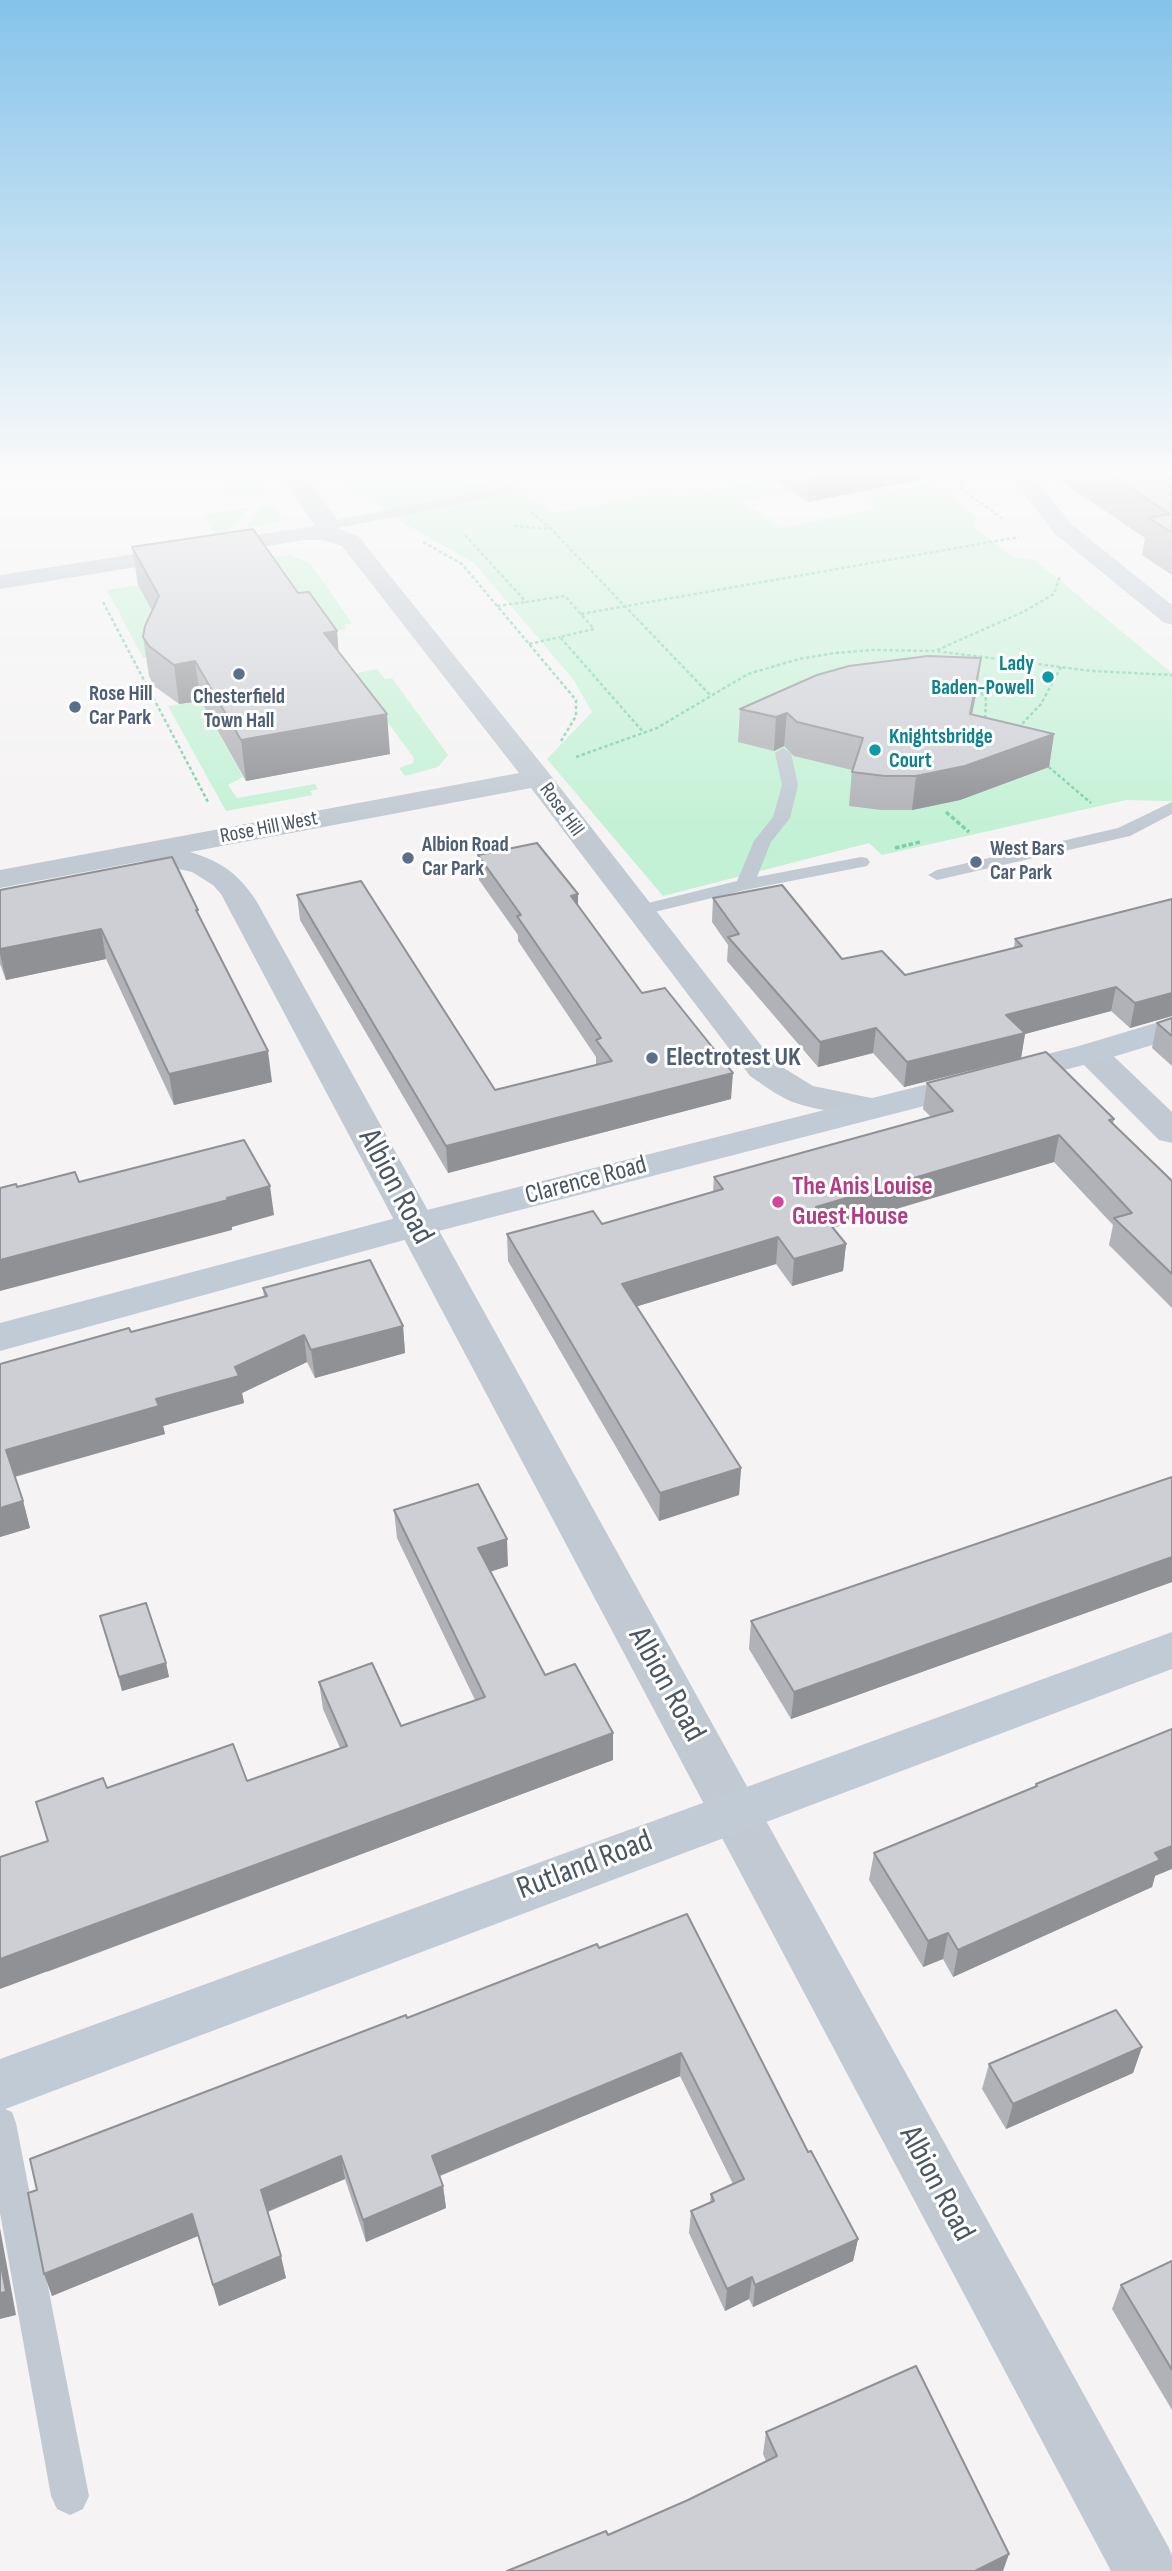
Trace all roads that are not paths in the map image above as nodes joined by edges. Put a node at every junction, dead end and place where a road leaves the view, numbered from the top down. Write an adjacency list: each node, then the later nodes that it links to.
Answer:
1 (390, 590): 5 (street, Rose Hill)
2 (1139, 590): 3 (street)
3 (1172, 617)
4 (783, 753): 11 (lane)
5 (538, 778): 7 (street, Rose Hill West); 12 (street, Rose Hill)
6 (1172, 807): 9 (lane)
7 (141, 852): 10 (street, Rose Hill West); 17 (street, Albion Road)
8 (861, 862): 11 (lane)
9 (937, 875)
10 (0, 879)
11 (746, 885): 12 (lane)
12 (638, 911): 15 (street, Rose Hill)
13 (1172, 1028): 14 (street, Clarence Road)
14 (1091, 1052): 15 (street, Clarence Road); 16 (street)
15 (869, 1107): 17 (street, Clarence Road)
16 (1172, 1132)
17 (415, 1225): 18 (street, Clarence Road); 20 (street, Albion Road)
18 (0, 1337)
19 (1172, 1650): 20 (street, Rutland Road)
20 (734, 1811): 21 (street, Rutland Road); 24 (street, Albion Road)
21 (0, 2085)
22 (0, 2123): 23 (lane)
23 (70, 2496)
24 (1146, 2571)

